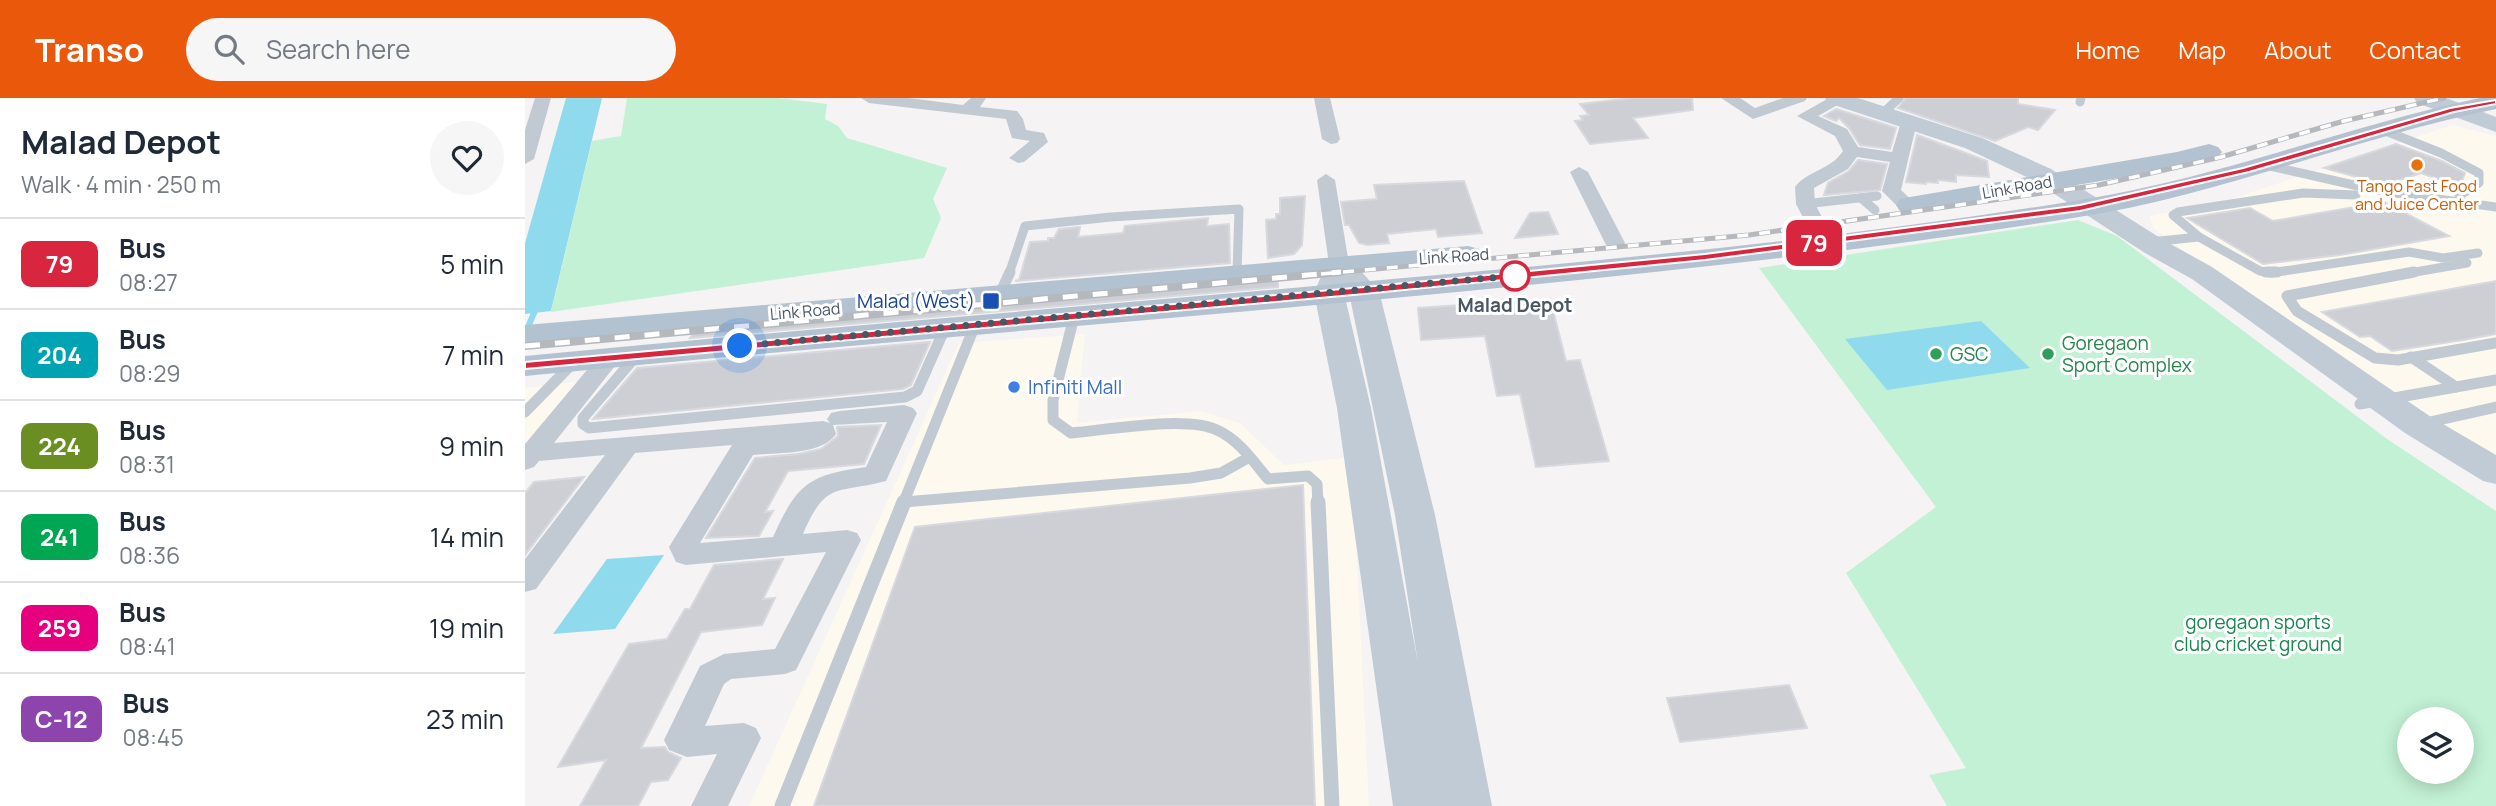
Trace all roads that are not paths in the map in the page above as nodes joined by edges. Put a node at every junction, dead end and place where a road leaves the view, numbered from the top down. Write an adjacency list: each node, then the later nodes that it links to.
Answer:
1 (543, 98): 22 (street)
2 (869, 98): 13 (street)
3 (980, 98): 13 (street)
4 (1322, 98): 18 (street)
5 (1729, 98): 6 (street)
6 (1799, 98)
7 (2414, 98): 17 (main road)
8 (2425, 98): 12 (street)
9 (1838, 99): 11 (street); 20 (street)
10 (2496, 102): 12 (main road)
11 (1891, 106): 14 (street)
12 (2453, 109): 15 (street); 16 (main road, Link Road)
13 (967, 110): 23 (street)
14 (1909, 122): 21 (street); 27 (street)
15 (2496, 125)
16 (2383, 130): 24 (main road, Link Road); 29 (lane)
17 (2283, 133)
18 (1331, 139)
19 (2231, 147): 27 (main road, Link Road)
20 (1852, 151): 21 (street); 33 (street)
21 (1900, 158): 30 (street)
22 (525, 159)
23 (1018, 159)
24 (2266, 165): 31 (main road, Link Road); 32 (lane)
25 (1579, 172): 35 (street)
26 (1326, 180): 40 (street)
27 (2054, 181): 30 (main road, Link Road); 31 (street)
28 (2356, 195): 34 (lane)
29 (2459, 195)
30 (1908, 206): 33 (main road, Link Road)
31 (2086, 207): 36 (street); 40 (main road, Link Road)
32 (2496, 207)
33 (1809, 211): 35 (main road, Link Road)
34 (2199, 237): 36 (lane); 37 (lane)
35 (1615, 243): 40 (main road, Link Road)
36 (2160, 251): 44 (street); 54 (street)
37 (2478, 253)
38 (2467, 263): 42 (lane)
39 (1237, 273): 40 (main road, Link Road); 41 (main road, Link Road); 41 (lane)
40 (1344, 282): 43 (main road, Link Road); 65 (street); 66 (street)
41 (1000, 294): 47 (main road, Link Road)
42 (2304, 315): 44 (lane); 49 (lane)
43 (1074, 317): 45 (main road, Link Road); 61 (lane)
44 (2270, 321): 54 (street)
45 (960, 327): 48 (main road, Link Road); 48 (lane); 64 (lane)
46 (2496, 343): 49 (lane)
47 (552, 348): 48 (main road, Link Road); 50 (main road); 53 (lane)
48 (623, 356): 60 (street)
49 (2411, 357): 52 (lane)
50 (525, 366)
51 (2496, 380): 52 (lane)
52 (2456, 387): 54 (lane)
53 (530, 401): 56 (lane)
54 (2371, 402): 58 (street); 63 (street)
55 (2496, 407): 58 (lane)
56 (525, 412)
57 (840, 419): 67 (street)
58 (2418, 425): 62 (street)
59 (626, 446): 60 (street); 67 (street); 68 (street)
60 (529, 457)
61 (1248, 458): 64 (lane); 72 (lane)
62 (2496, 472)
63 (2496, 492)
64 (904, 502): 71 (lane)
65 (1415, 515): 66 (street); 69 (street)
66 (1373, 521): 69 (street)
67 (783, 546): 70 (street)
68 (525, 581)
69 (1441, 796)
70 (709, 806)
71 (782, 806)
72 (1332, 806)

